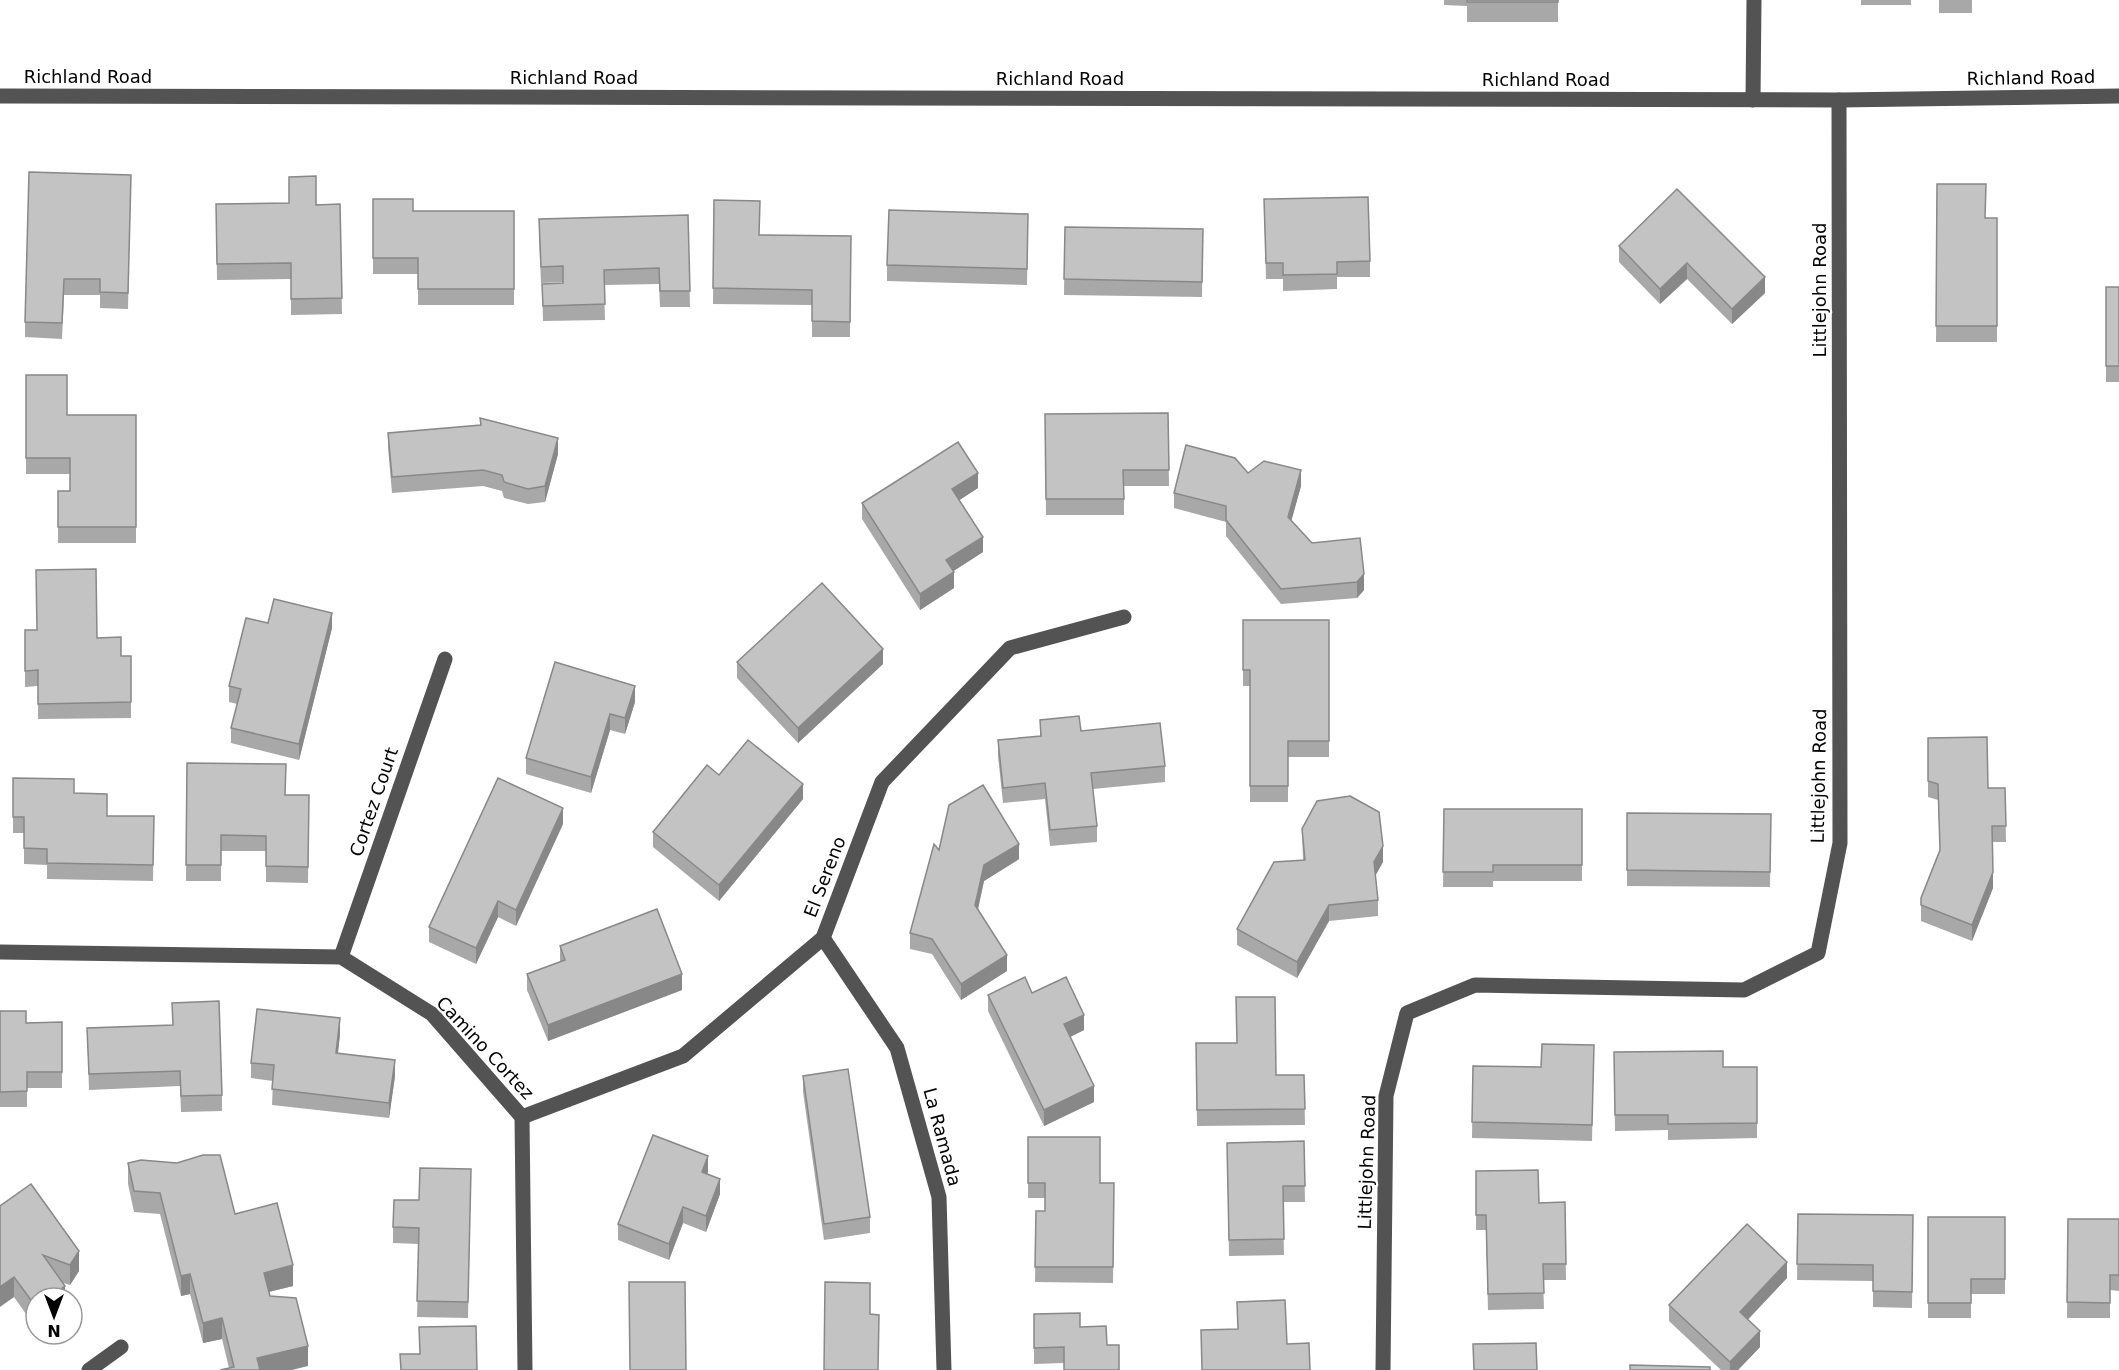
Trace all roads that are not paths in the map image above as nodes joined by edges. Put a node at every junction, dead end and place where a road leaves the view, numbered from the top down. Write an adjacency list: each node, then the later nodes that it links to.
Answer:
1 (1754, 0): 4 (street)
2 (0, 96): 4 (street, Richland Road)
3 (2119, 96): 5 (street, Richland Road)
4 (1753, 100): 5 (street, Richland Road)
5 (1839, 100): 16 (street, Littlejohn Road)
6 (1124, 617): 8 (street, El Sereno)
7 (445, 659): 10 (street, Cortez Court)
8 (823, 938): 11 (street, El Sereno); 15 (street, La Ramada)
9 (0, 952): 10 (street)
10 (341, 957): 11 (street, Camino Cortez)
11 (522, 1117): 14 (street, Camino Cortez)
12 (121, 1347): 13 (street)
13 (89, 1370)
14 (525, 1370)
15 (944, 1370)
16 (1383, 1370)

